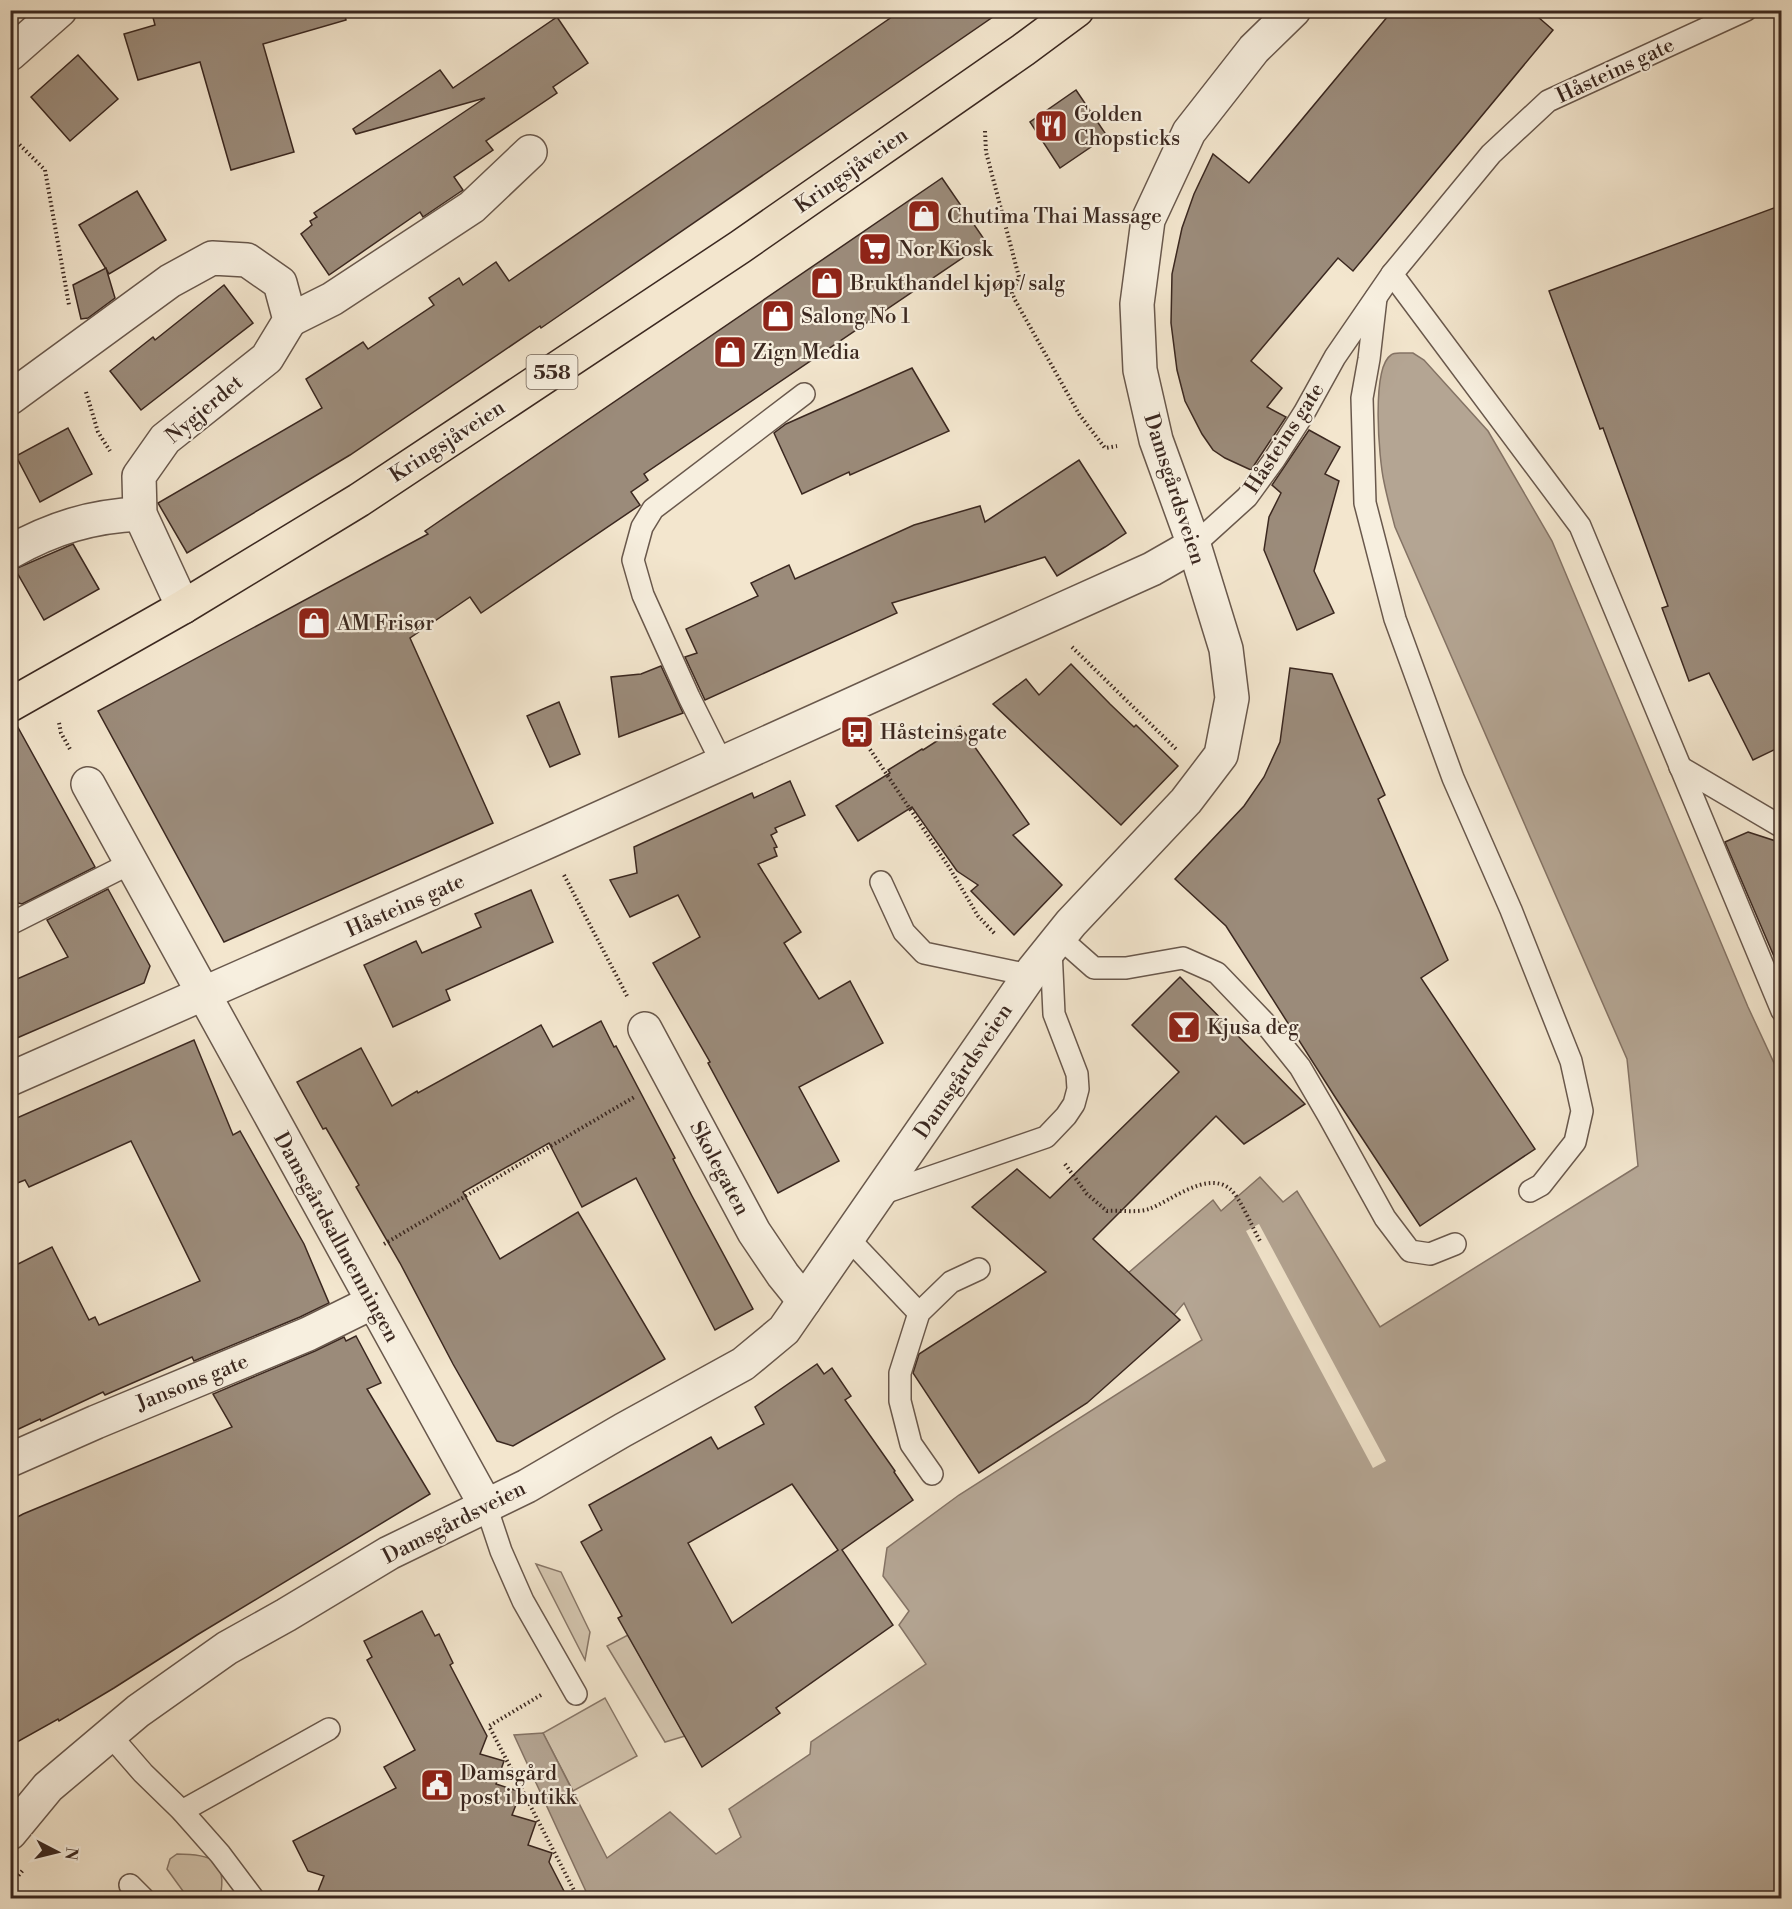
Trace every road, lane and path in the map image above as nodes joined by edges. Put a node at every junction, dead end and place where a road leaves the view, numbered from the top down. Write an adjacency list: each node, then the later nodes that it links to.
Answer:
1 (60, 10): 5 (street)
2 (1077, 10): 21 (main road, Kringsjåveien / 558)
3 (1294, 10): 16 (street, Damsgårdsveien)
4 (1746, 10): 10 (lane, Håsteins gate)
5 (10, 54)
6 (985, 131): 16 (path)
7 (10, 135): 9 (path)
8 (530, 152): 12 (street)
9 (63, 264)
10 (1392, 274): 11 (lane, Håsteins gate); 28 (lane)
11 (1376, 298): 19 (lane, Håsteins gate); 45 (lane)
12 (290, 320): 15 (street); 18 (street, Nygjerdet)
13 (86, 390): 17 (path)
14 (804, 394): 27 (lane)
15 (10, 398)
16 (1156, 440): 19 (street, Damsgårdsveien)
17 (113, 457)
18 (140, 514): 20 (street); 21 (street, Nygjerdet)
19 (1194, 545): 27 (street, Håsteins gate); 29 (street, Damsgårdsveien)
20 (10, 552)
21 (183, 607): 23 (main road, Kringsjåveien / 558)
22 (1069, 645): 29 (path)
23 (10, 705)
24 (58, 722): 25 (path)
25 (61, 733)
26 (870, 750): 36 (path)
27 (722, 763): 39 (street, Håsteins gate)
28 (1680, 767): 31 (lane); 40 (lane)
29 (1204, 777): 36 (street, Damsgårdsveien)
30 (88, 784): 32 (street, Damsgårdsallmenningen)
31 (1782, 827)
32 (131, 863): 35 (lane); 39 (street, Damsgårdsallmenningen)
33 (881, 882): 37 (lane)
34 (575, 898): 38 (path)
35 (10, 924)
36 (1055, 943): 37 (street, Damsgårdsveien); 44 (lane); 49 (lane)
37 (1029, 975): 46 (street, Damsgårdsveien)
38 (625, 991)
39 (203, 994): 43 (street, Håsteins gate); 50 (street, Damsgårdsallmenningen)
40 (1782, 1011)
41 (645, 1029): 42 (street, Skolegaten)
42 (670, 1076): 50 (path); 52 (street, Skolegaten)
43 (10, 1079)
44 (1046, 1137): 46 (lane); 48 (path)
45 (1530, 1191)
46 (877, 1195): 47 (street, Damsgårdsveien)
47 (847, 1237): 52 (street, Damsgårdsveien); 54 (lane)
48 (1260, 1241)
49 (1455, 1244)
50 (352, 1263): 53 (street, Damsgårdsallmenningen)
51 (979, 1269): 54 (lane)
52 (804, 1301): 57 (street, Damsgårdsveien)
53 (373, 1302): 55 (street, Jansons gate); 57 (street, Damsgårdsallmenningen)
54 (919, 1314): 56 (lane)
55 (10, 1460)
56 (932, 1474)
57 (486, 1506): 58 (lane, Damsgårdsallmenningen); 60 (street, Damsgårdsveien)
58 (571, 1687): 64 (path)
59 (329, 1729): 61 (lane)
60 (110, 1736): 61 (lane); 62 (street, Damsgårdsveien)
61 (182, 1811): 63 (lane)
62 (10, 1833)
63 (253, 1899)
64 (578, 1899)

